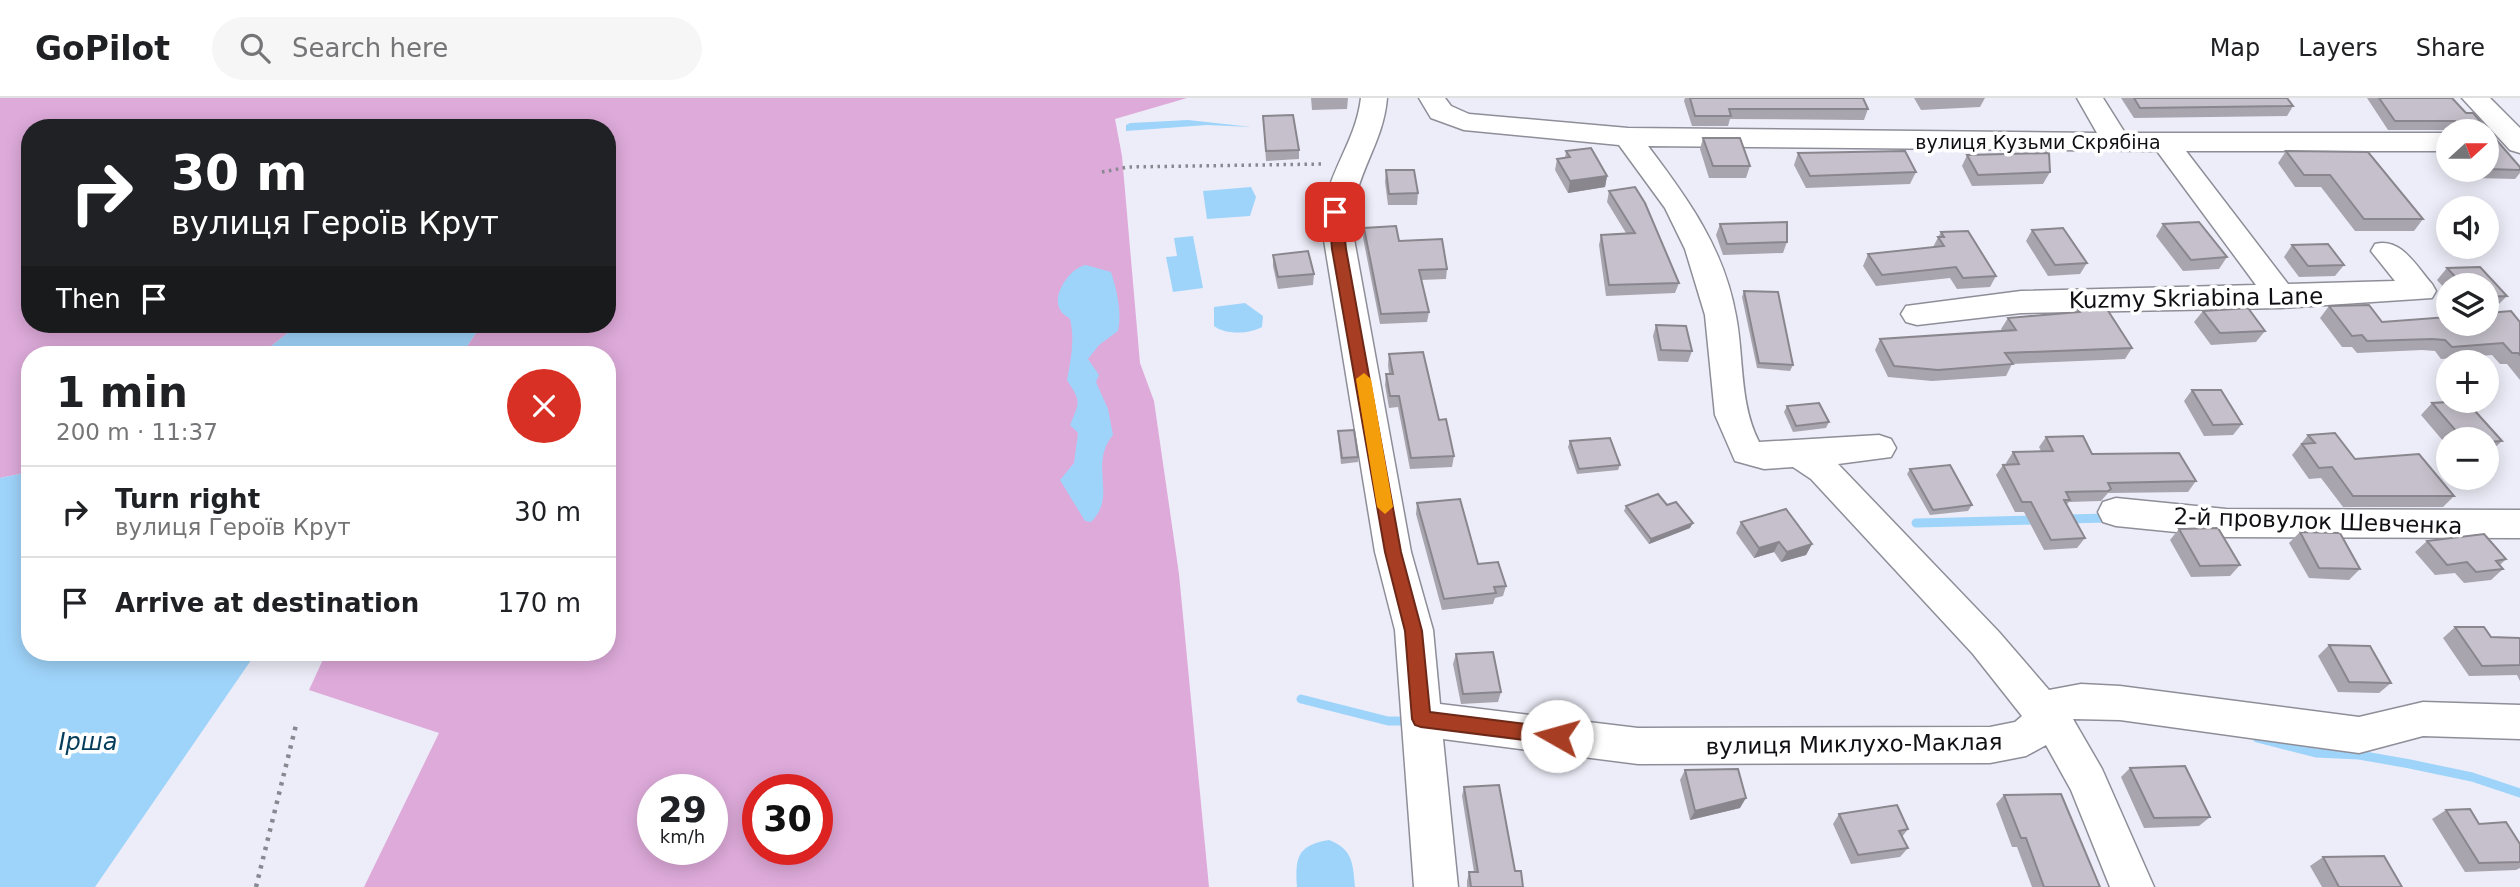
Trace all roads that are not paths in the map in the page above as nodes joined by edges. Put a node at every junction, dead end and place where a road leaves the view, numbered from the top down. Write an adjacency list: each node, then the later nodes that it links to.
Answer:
1 (1374, 98): 19 (street)
2 (1432, 98): 5 (street, вулиця Кузьми Скрябіна)
3 (2090, 98): 9 (street)
4 (2475, 98): 10 (street)
5 (1628, 137): 9 (street, вулиця Кузьми Скрябіна); 15 (street)
6 (2165, 142): 7 (street, вулиця Кузьми Скрябіна); 9 (street, вулиця Кузьми Скрябіна); 12 (street)
7 (2436, 142)
8 (2499, 142): 10 (street)
9 (2117, 143)
10 (2519, 143)
11 (2386, 251): 12 (street, Kuzmy Skriabina Lane)
12 (2281, 297): 13 (street, Kuzmy Skriabina Lane)
13 (1917, 313)
14 (1879, 448): 15 (street)
15 (1799, 454): 18 (street)
16 (2116, 512): 17 (street, 2-й провулок Шевченка)
17 (2520, 524)
18 (2047, 716): 19 (street, вулиця Миклухо-Маклая); 20 (street, вулиця Миклухо-Маклая); 22 (street)
19 (1421, 719): 21 (street)
20 (2520, 722)
21 (1436, 887)
22 (2132, 887)

